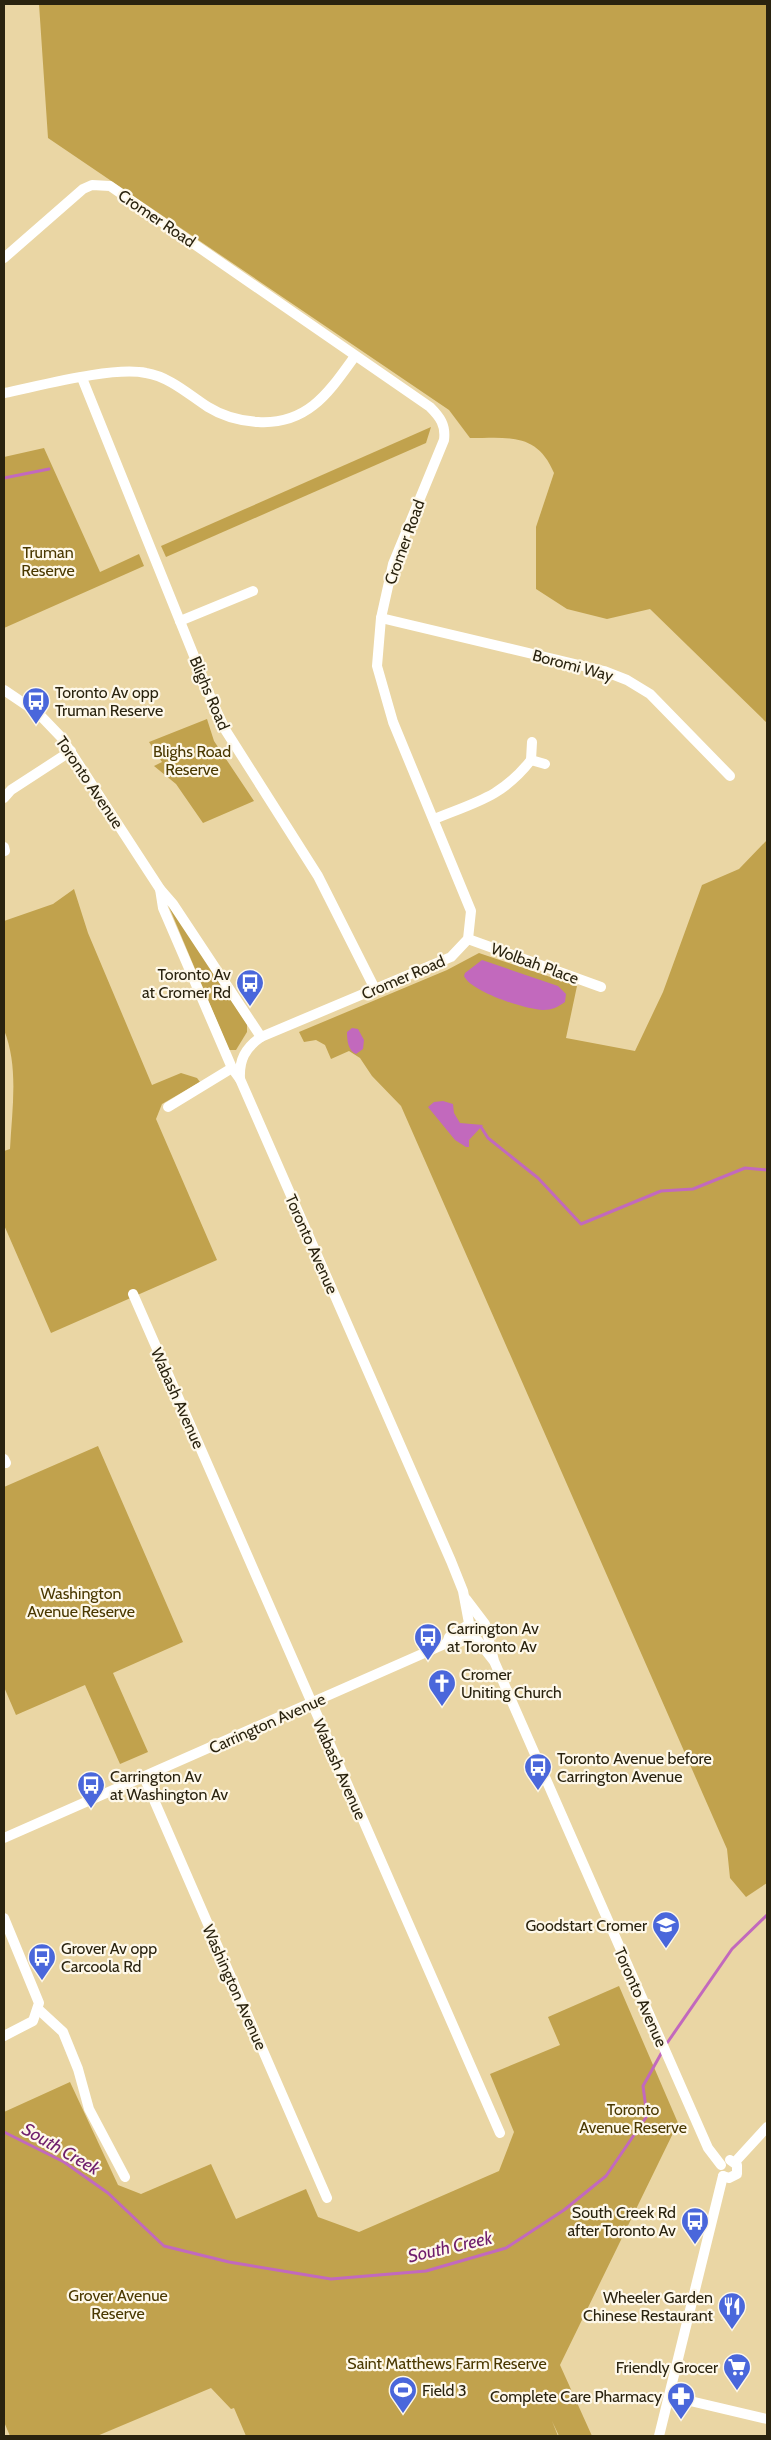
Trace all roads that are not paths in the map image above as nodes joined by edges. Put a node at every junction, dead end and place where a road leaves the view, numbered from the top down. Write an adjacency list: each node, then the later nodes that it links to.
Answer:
1 (4, 258): 2 (street, Cromer Road)
2 (355, 356): 3 (street); 6 (street, Cromer Road)
3 (82, 378): 4 (street); 7 (street, Blighs Road)
4 (4, 393)
5 (253, 591): 7 (street)
6 (381, 618): 13 (street, Boromi Way); 15 (street, Cromer Road)
7 (180, 621): 19 (street, Blighs Road)
8 (4, 690): 10 (street, Toronto Avenue)
9 (532, 742): 11 (street)
10 (71, 751): 14 (street); 16 (street, Toronto Avenue)
11 (531, 760): 12 (street); 15 (street)
12 (545, 764)
13 (730, 776)
14 (4, 798)
15 (434, 819): 17 (street, Cromer Road)
16 (160, 889): 20 (street, Toronto Avenue); 21 (street, Toronto Avenue)
17 (468, 939): 18 (street, Wolbah Place); 19 (street, Cromer Road)
18 (601, 987)
19 (375, 989): 20 (street, Cromer Road)
20 (261, 1037): 22 (street, Cromer Road)
21 (232, 1068): 22 (street, Toronto Avenue); 23 (street)
22 (240, 1079): 25 (street, Toronto Avenue)
23 (168, 1107)
24 (133, 1294): 32 (street, Wabash Avenue)
25 (465, 1599): 26 (street, Toronto Avenue); 27 (street, Toronto Avenue)
26 (481, 1620): 27 (street); 28 (street)
27 (469, 1624): 29 (street); 30 (street, Carrington Avenue)
28 (486, 1632): 29 (street); 31 (street, Toronto Avenue)
29 (474, 1637): 30 (street, Carrington Avenue); 31 (street, Toronto Avenue)
30 (447, 1643): 32 (street, Carrington Avenue)
31 (494, 1661): 41 (street, Toronto Avenue)
32 (311, 1703): 33 (street, Carrington Avenue); 39 (street, Wabash Avenue)
33 (144, 1777): 34 (street, Carrington Avenue); 44 (street, Washington Avenue)
34 (4, 1838)
35 (4, 1918): 36 (street)
36 (38, 2009): 37 (street); 43 (street)
37 (4, 2036)
38 (767, 2127): 40 (street)
39 (500, 2134)
40 (735, 2162): 41 (street); 42 (street)
41 (721, 2165): 42 (street)
42 (723, 2176): 45 (street)
43 (125, 2177)
44 (327, 2198)
45 (669, 2396): 46 (street); 47 (street)
46 (767, 2419)
47 (659, 2436)

